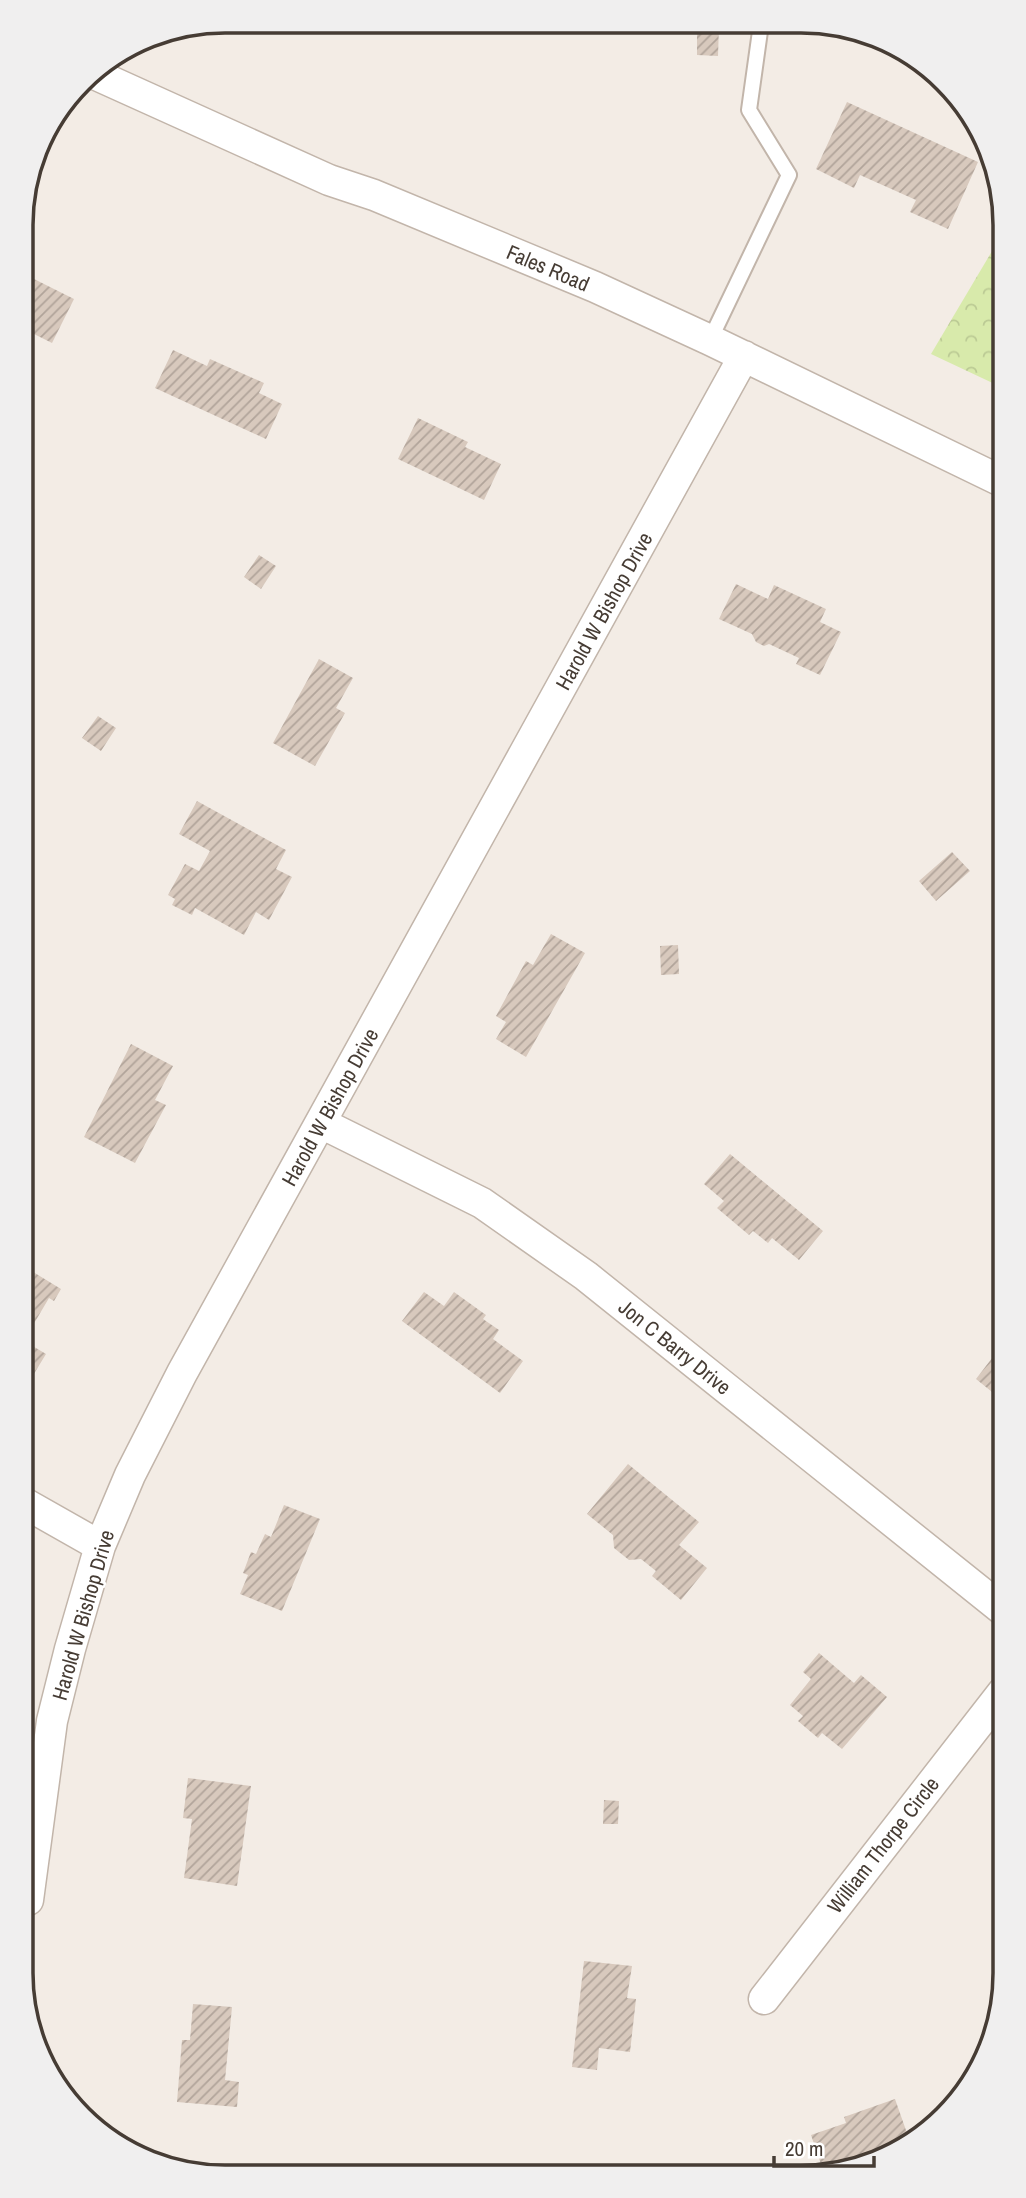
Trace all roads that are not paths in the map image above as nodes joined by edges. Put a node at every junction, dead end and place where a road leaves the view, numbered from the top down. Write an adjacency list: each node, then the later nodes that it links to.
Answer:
1 (760, 33): 3 (lane)
2 (103, 78): 3 (street, Fales Road)
3 (710, 340): 4 (street, Fales Road)
4 (744, 356): 5 (street, Fales Road); 6 (street, Harold W Bishop Drive)
5 (993, 477)
6 (321, 1123): 8 (street, Harold W Bishop Drive); 9 (street, Jon C Barry Drive)
7 (33, 1508): 8 (street)
8 (100, 1546): 11 (street, Harold W Bishop Drive)
9 (992, 1601)
10 (992, 1706): 12 (street, William Thorpe Circle)
11 (33, 1862)
12 (764, 1999)

